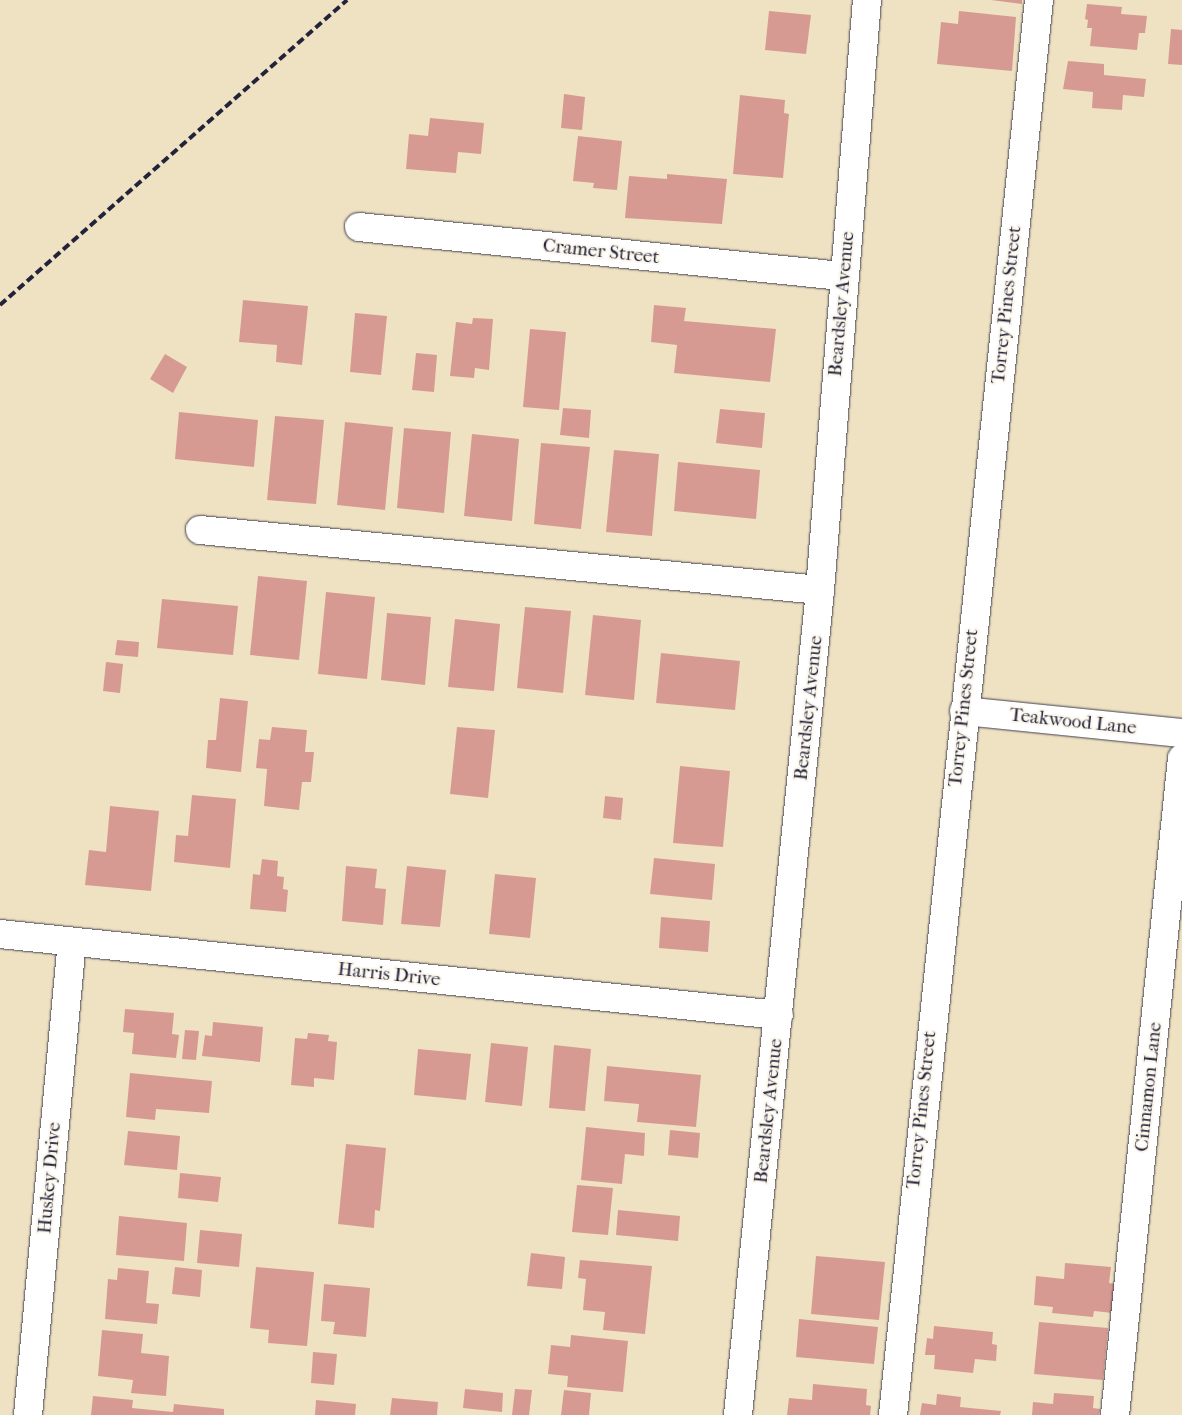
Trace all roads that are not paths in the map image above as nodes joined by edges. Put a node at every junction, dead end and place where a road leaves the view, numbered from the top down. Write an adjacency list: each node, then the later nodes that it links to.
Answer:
1 (868, 0): 4 (street, Beardsley Avenue)
2 (1039, 0): 7 (street, Torrey Pines Street)
3 (359, 227): 4 (street, Cramer Street)
4 (844, 276): 6 (street, Beardsley Avenue)
5 (200, 530): 6 (street)
6 (820, 590): 13 (street, Beardsley Avenue)
7 (964, 711): 8 (street, Teakwood Lane); 16 (street, Torrey Pines Street)
8 (1182, 733)
9 (1182, 758): 10 (street, Cinnamon Lane)
10 (1175, 909): 17 (street, Cinnamon Lane)
11 (0, 934): 12 (street, Harris Drive)
12 (72, 942): 13 (street, Harris Drive); 14 (street, Huskey Drive)
13 (778, 1015): 15 (street, Beardsley Avenue)
14 (28, 1415)
15 (738, 1415)
16 (893, 1415)
17 (1115, 1415)

